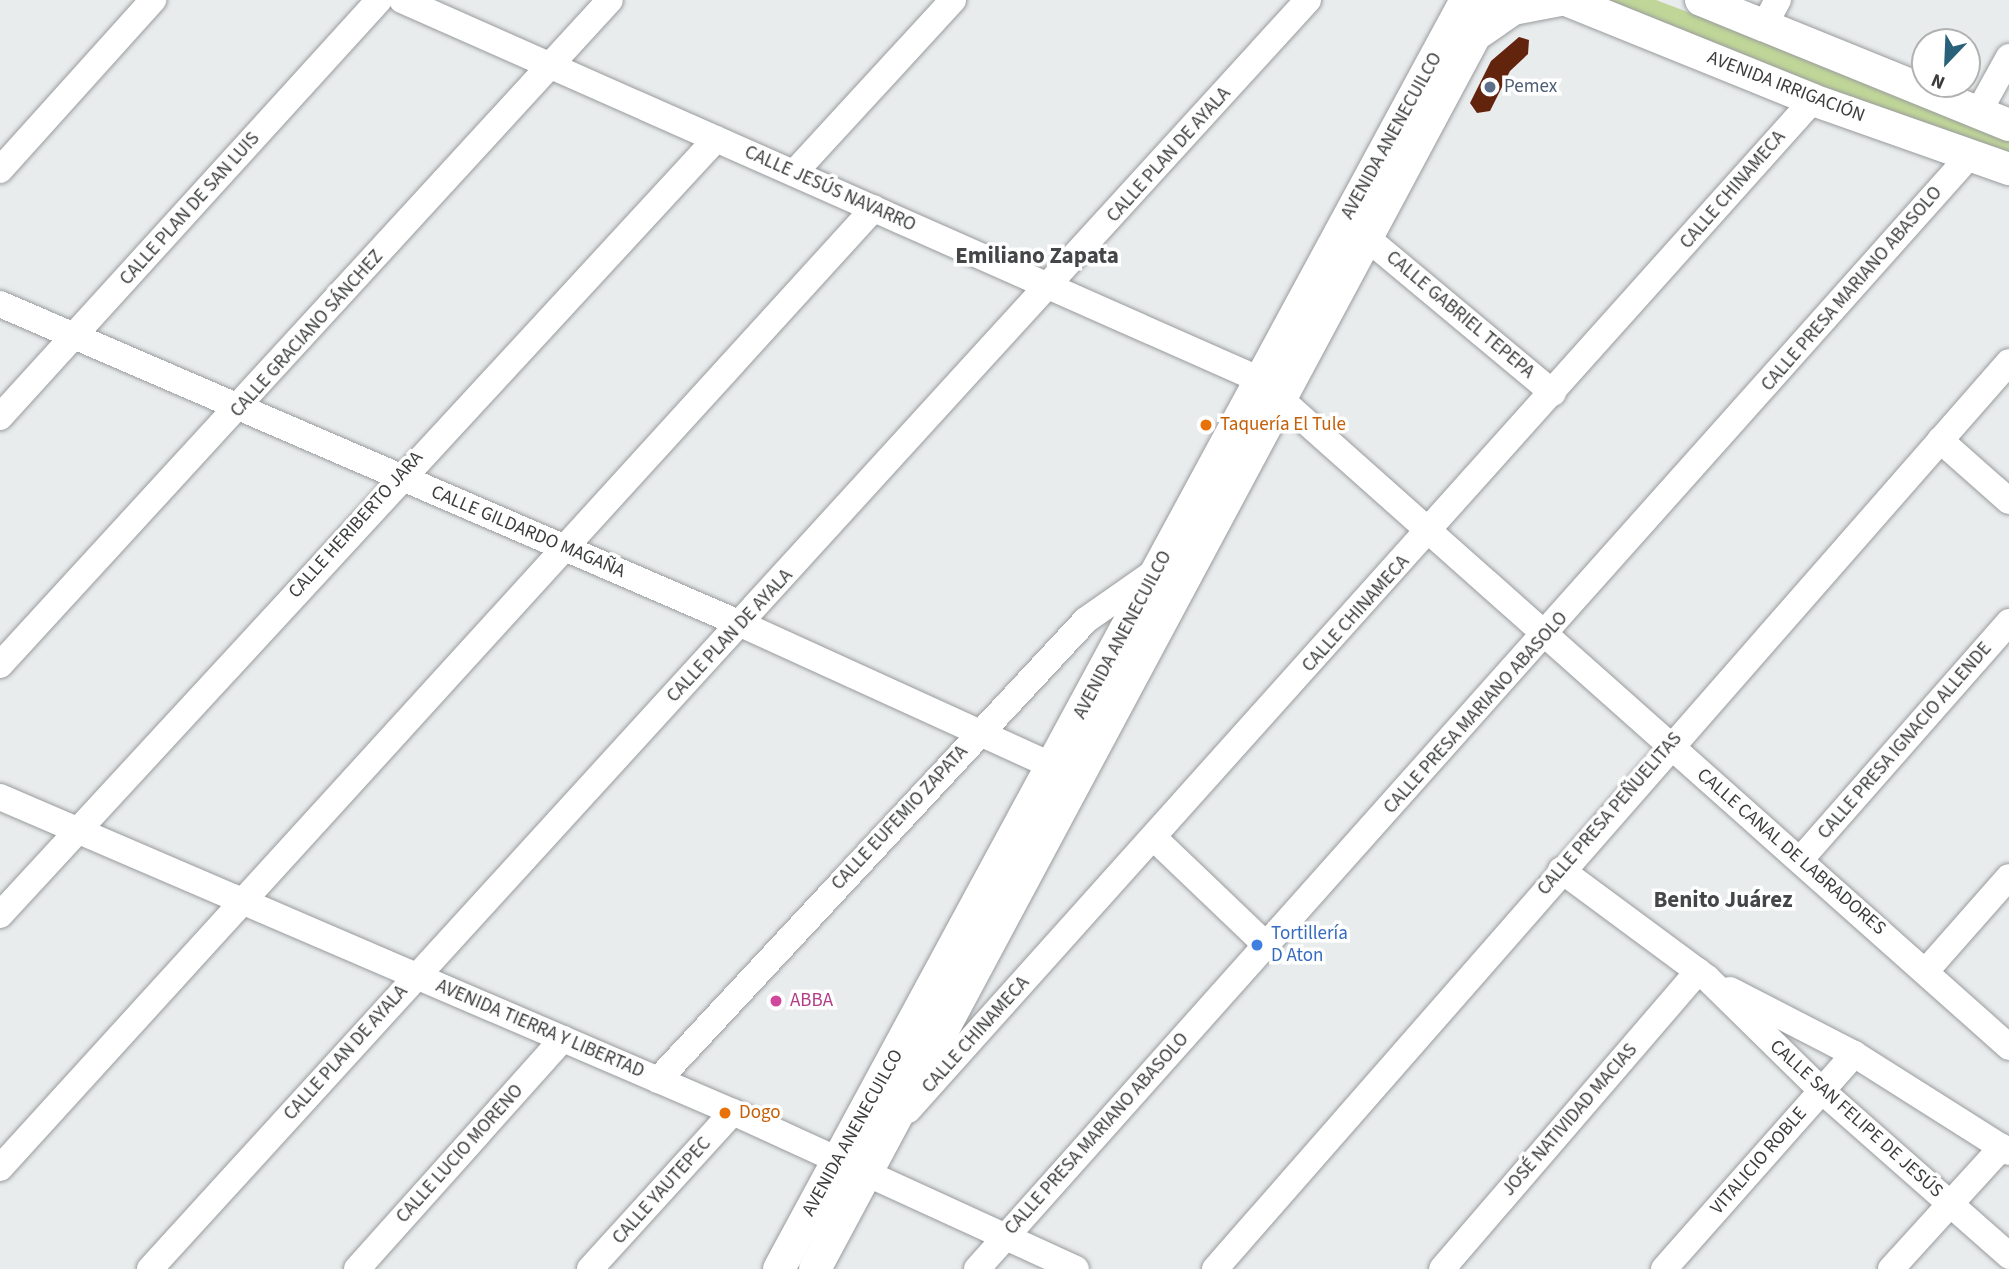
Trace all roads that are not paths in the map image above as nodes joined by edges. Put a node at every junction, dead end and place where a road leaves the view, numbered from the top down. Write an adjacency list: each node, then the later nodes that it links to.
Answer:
1 (153, 0): 23 (street)
2 (379, 0): 29 (street, CALLE PLAN DE SAN LUIS)
3 (402, 0): 16 (street, CALLE JESÚS NAVARRO)
4 (611, 0): 16 (street, CALLE GRACIANO SÁNCHEZ)
5 (953, 0): 24 (street)
6 (1308, 0): 27 (street, CALLE PLAN DE AYALA)
7 (1445, 0): 14 (main road)
8 (1466, 0): 14 (main road, AVENIDA ANENECUILCO)
9 (1494, 0): 14 (main road, AVENIDA ANENECUILCO)
10 (1560, 0): 14 (main road)
11 (1566, 0): 17 (main road, AVENIDA IRRIGACIÓN)
12 (1701, 0): 13 (main road)
13 (1771, 13): 18 (main road)
14 (1461, 37): 26 (main road, AVENIDA ANENECUILCO); 31 (main road, AVENIDA ANENECUILCO)
15 (2009, 57): 18 (street)
16 (551, 66): 20 (street, CALLE JESÚS NAVARRO); 33 (street, CALLE GRACIANO SÁNCHEZ)
17 (1813, 100): 21 (main road, AVENIDA IRRIGACIÓN); 32 (street, CALLE CHINAMECA)
18 (1978, 113): 19 (main road)
19 (2009, 125)
20 (716, 139): 24 (street, CALLE JESÚS NAVARRO); 36 (street, CALLE HERIBERTO JARA)
21 (1971, 154): 22 (main road, AVENIDA IRRIGACIÓN); 43 (street, CALLE PRESA MARIANO ABASOLO)
22 (2009, 169)
23 (0, 170)
24 (794, 173): 25 (street, CALLE JESÚS NAVARRO)
25 (874, 208): 27 (street, CALLE JESÚS NAVARRO); 39 (street)
26 (1367, 238): 31 (main road, AVENIDA ANENECUILCO); 32 (street, CALLE GABRIEL TEPEPA)
27 (1051, 286): 31 (street, CALLE JESÚS NAVARRO); 42 (street, CALLE PLAN DE AYALA)
28 (0, 304): 29 (street, CALLE GILDARDO MAGAÑA)
29 (75, 336): 33 (street, CALLE GILDARDO MAGAÑA); 34 (street, CALLE PLAN DE SAN LUIS)
30 (2009, 362): 35 (street, CALLE PRESA PEÑUELITAS)
31 (1269, 387): 38 (street, CALLE CANAL DE LABRADORES); 40 (main road, AVENIDA ANENECUILCO); 66 (main road, AVENIDA ANENECUILCO)
32 (1553, 393): 38 (street, CALLE CHINAMECA)
33 (239, 407): 36 (street, CALLE GILDARDO MAGAÑA); 44 (street, CALLE GRACIANO SÁNCHEZ)
34 (0, 417)
35 (1940, 440): 37 (street); 46 (street, CALLE PRESA PEÑUELITAS)
36 (400, 477): 39 (street, CALLE GILDARDO MAGAÑA); 49 (street, CALLE HERIBERTO JARA)
37 (2009, 501)
38 (1433, 530): 43 (street, CALLE CANAL DE LABRADORES); 50 (street, CALLE CHINAMECA)
39 (568, 549): 42 (street, CALLE GILDARDO MAGAÑA); 54 (street)
40 (1156, 571): 45 (street, CALLE EUFEMIO ZAPATA); 47 (main road, AVENIDA ANENECUILCO)
41 (2009, 622): 51 (street, CALLE PRESA IGNACIO ALLENDE)
42 (741, 624): 45 (street, CALLE GILDARDO MAGAÑA); 59 (street, CALLE PLAN DE AYALA)
43 (1546, 636): 46 (street, CALLE CANAL DE LABRADORES); 56 (street, CALLE PRESA MARIANO ABASOLO)
44 (0, 665)
45 (979, 732): 47 (street, CALLE GILDARDO MAGAÑA); 63 (street, CALLE EUFEMIO ZAPATA)
46 (1670, 746): 51 (street, CALLE CANAL DE LABRADORES); 52 (street, CALLE PRESA PEÑUELITAS)
47 (1053, 766): 68 (main road, AVENIDA ANENECUILCO)
48 (0, 797): 49 (street, AVENIDA TIERRA Y LIBERTAD)
49 (78, 831): 54 (street, AVENIDA TIERRA Y LIBERTAD); 55 (street, CALLE HERIBERTO JARA)
50 (1154, 838): 56 (street); 66 (street, CALLE CHINAMECA)
51 (1800, 860): 57 (street, CALLE CANAL DE LABRADORES)
52 (1561, 870): 58 (street, CALLE SAN FELIPE DE JESÚS); 81 (street, CALLE PRESA PEÑUELITAS)
53 (2009, 877): 57 (street)
54 (241, 901): 59 (street, AVENIDA TIERRA Y LIBERTAD); 69 (street)
55 (0, 915)
56 (1266, 946): 72 (street, CALLE PRESA MARIANO ABASOLO)
57 (1926, 971): 61 (street, CALLE CANAL DE LABRADORES)
58 (1702, 974): 62 (street, CALLE SAN FELIPE DE JESÚS); 64 (street, CALLE SAN FELIPE DE JESÚS); 82 (street, JOSÉ NATIVIDAD MACIAS)
59 (415, 976): 60 (street, AVENIDA TIERRA Y LIBERTAD); 74 (street, CALLE PLAN DE AYALA)
60 (563, 1039): 63 (street, AVENIDA TIERRA Y LIBERTAD); 75 (street, CALLE LUCIO MORENO)
61 (2009, 1047)
62 (1854, 1054): 64 (street, VITALICIO ROBLE); 67 (street, CALLE SAN FELIPE DE JESÚS)
63 (658, 1080): 65 (street, AVENIDA TIERRA Y LIBERTAD)
64 (1821, 1090): 71 (street, CALLE SAN FELIPE DE JESÚS); 83 (street, VITALICIO ROBLE)
65 (733, 1112): 68 (street, AVENIDA TIERRA Y LIBERTAD); 76 (street, CALLE YAUTEPEC)
66 (895, 1125): 70 (main road, AVENIDA ANENECUILCO)
67 (2006, 1149): 71 (street)
68 (839, 1160): 70 (street, AVENIDA TIERRA Y LIBERTAD); 77 (main road, AVENIDA ANENECUILCO)
69 (0, 1168)
70 (870, 1175): 72 (street, AVENIDA TIERRA Y LIBERTAD); 78 (main road, AVENIDA ANENECUILCO)
71 (1949, 1203): 73 (street, CALLE SAN FELIPE DE JESÚS); 84 (street)
72 (1004, 1238): 79 (street, CALLE PRESA MARIANO ABASOLO); 80 (street, AVENIDA TIERRA Y LIBERTAD)
73 (2009, 1256)
74 (150, 1269)
75 (357, 1269)
76 (590, 1269)
77 (779, 1269)
78 (815, 1269)
79 (977, 1269)
80 (1076, 1269)
81 (1215, 1269)
82 (1442, 1269)
83 (1664, 1269)
84 (1891, 1269)

